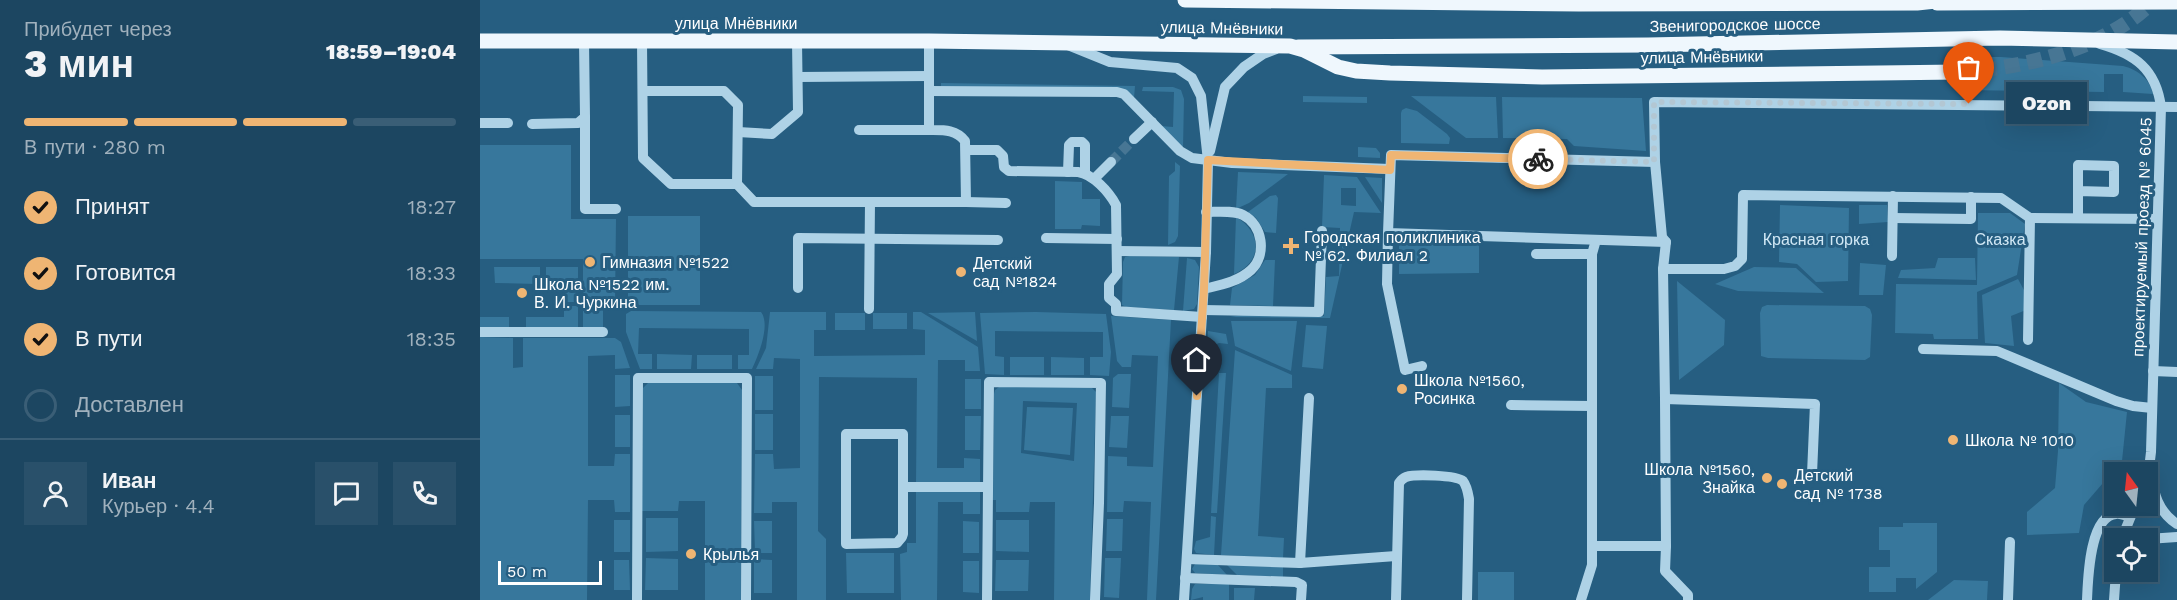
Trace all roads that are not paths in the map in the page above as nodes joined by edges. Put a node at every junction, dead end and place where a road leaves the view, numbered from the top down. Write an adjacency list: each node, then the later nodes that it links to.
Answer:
1 (1185, 0): 7 (main road, улица Мнёвники)
2 (1302, 0): 7 (street)
3 (1945, 0): 8 (main road, улица Мнёвники)
4 (1646, 2): 5 (main road, улица Мнёвники); 7 (main road, улица Мнёвники)
5 (1862, 2): 8 (main road, улица Мнёвники)
6 (2177, 2): 8 (main road)
7 (1323, 3)
8 (1917, 3)
9 (2086, 40): 15 (main road, Звенигородское шоссе); 17 (main road, Звенигородское шоссе); 23 (street, проектируемый проезд № 6045)
10 (480, 41): 11 (main road, улица Мнёвники)
11 (584, 41): 12 (main road, улица Мнёвники); 25 (street)
12 (642, 41): 13 (main road, улица Мнёвники); 21 (street)
13 (797, 41): 14 (main road, улица Мнёвники); 20 (street)
14 (929, 41): 16 (main road, улица Мнёвники); 19 (street)
15 (2177, 42)
16 (1062, 43): 17 (main road, улица Мнёвники); 35 (street)
17 (1292, 47): 18 (main road, улица Мнёвники); 35 (street)
18 (1959, 72)
19 (929, 76): 20 (street); 22 (street)
20 (798, 77): 32 (street)
21 (643, 91): 32 (street); 41 (street)
22 (929, 92): 26 (street); 31 (street)
23 (2161, 107): 24 (street); 37 (street); 53 (street, проектируемый проезд № 6045)
24 (2177, 107)
25 (585, 117): 29 (street); 48 (street)
26 (1152, 122): 33 (street); 35 (street)
27 (480, 123): 28 (street)
28 (508, 123)
29 (532, 124)
30 (859, 130): 31 (street)
31 (929, 130): 34 (street)
32 (738, 132): 41 (street)
33 (1134, 139)
34 (966, 150): 39 (street); 46 (street)
35 (1208, 160): 38 (street); 49 (street)
36 (1111, 162): 40 (street)
37 (1654, 162): 38 (street); 61 (street)
38 (1390, 170): 55 (street)
39 (1068, 172): 40 (street); 40 (street)
40 (1090, 176): 58 (street)
41 (737, 184): 45 (street)
42 (2078, 191): 52 (street)
43 (1893, 196): 44 (street); 50 (street); 67 (street)
44 (1971, 197): 50 (street); 51 (street)
45 (870, 202): 46 (street); 56 (street)
46 (966, 202): 47 (street)
47 (1006, 203)
48 (616, 209)
49 (1206, 212): 63 (street); 69 (street)
50 (1893, 218): 66 (street)
51 (2030, 218): 52 (street); 74 (street)
52 (2078, 218): 53 (street)
53 (2157, 219): 77 (street, проектируемый проезд № 6045)
54 (1322, 231): 71 (street)
55 (1388, 232): 60 (street); 76 (street)
56 (870, 238): 59 (street); 68 (street); 70 (street)
57 (1046, 238): 58 (street)
58 (1117, 239): 62 (street)
59 (998, 240)
60 (1596, 240): 61 (street); 65 (street)
61 (1665, 242): 67 (street)
62 (1117, 251): 63 (street); 71 (street)
63 (1206, 252): 69 (street)
64 (1536, 254): 65 (street)
65 (1592, 254): 82 (street)
66 (1892, 256)
67 (1663, 269): 80 (street)
68 (798, 288)
69 (1204, 289): 71 (street)
70 (869, 309)
71 (1202, 313): 98 (street)
72 (480, 332): 73 (street)
73 (603, 332)
74 (2028, 340)
75 (1923, 349): 83 (street)
76 (1422, 366)
77 (2153, 371): 78 (street); 83 (street, проектируемый проезд № 6045)
78 (2177, 372)
79 (1309, 398): 99 (street)
80 (1665, 399): 85 (street); 96 (street)
81 (1511, 405): 82 (street)
82 (1592, 406): 95 (street)
83 (2152, 408): 84 (street, проектируемый проезд № 6045)
84 (2150, 462)
85 (1812, 474)
86 (903, 487): 86 (street); 87 (street)
87 (988, 487): 104 (street); 105 (street)
88 (2158, 503): 90 (street, проектируемый проезд № 6045)
89 (2130, 517): 91 (street); 113 (street)
90 (2177, 524)
91 (2126, 528)
92 (2177, 537): 93 (street)
93 (2158, 538)
94 (2010, 542): 112 (street)
95 (1592, 546): 96 (street); 110 (street)
96 (1666, 546): 111 (street)
97 (1396, 556): 99 (street); 108 (street); 109 (street)
98 (1187, 559): 99 (street); 100 (street)
99 (1300, 563)
100 (1185, 578): 106 (street); 107 (street)
101 (2116, 582): 114 (street)
102 (637, 600): 103 (street)
103 (746, 600)
104 (987, 600)
105 (1095, 600)
106 (1184, 600)
107 (1301, 600)
108 (1396, 600)
109 (1467, 600)
110 (1581, 600)
111 (1688, 600)
112 (2008, 600)
113 (2087, 600)
114 (2114, 600)

